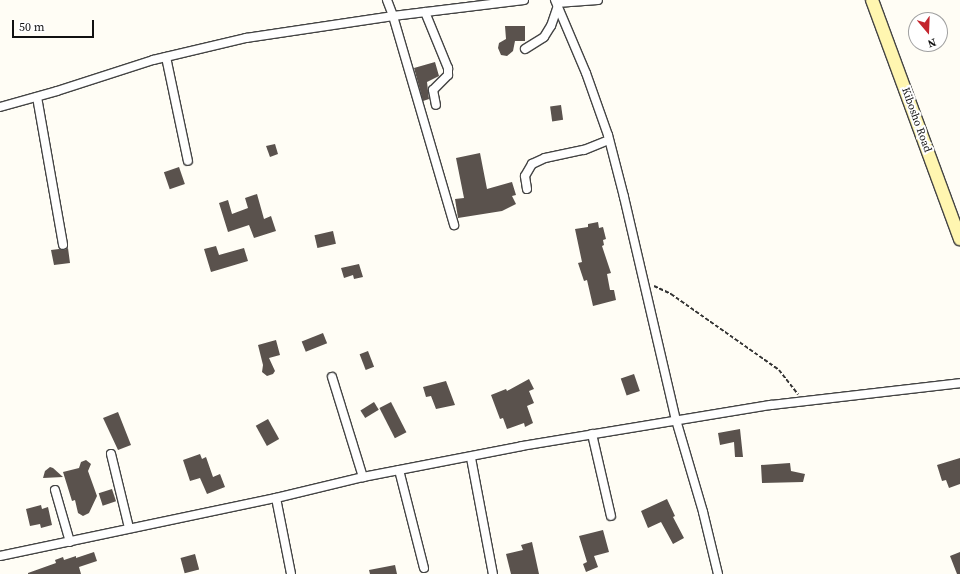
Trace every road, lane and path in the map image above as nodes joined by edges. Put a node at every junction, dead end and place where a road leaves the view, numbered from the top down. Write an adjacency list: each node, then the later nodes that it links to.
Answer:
1 (387, 0): 7 (street)
2 (524, 0): 6 (street)
3 (598, 0): 5 (street)
4 (872, 0): 17 (street, Kibosho Road)
5 (557, 3): 8 (street); 13 (street)
6 (425, 12): 7 (street); 11 (street)
7 (393, 16): 9 (street); 16 (street)
8 (525, 49)
9 (166, 57): 10 (street); 14 (street)
10 (37, 97): 12 (street); 18 (street)
11 (436, 106)
12 (0, 107)
13 (609, 140): 15 (street); 19 (street)
14 (188, 161)
15 (527, 189)
16 (454, 225)
17 (960, 240)
18 (63, 245)
19 (644, 282): 22 (path); 23 (street)
20 (332, 376): 28 (street)
21 (960, 383): 22 (street)
22 (804, 401): 23 (street)
23 (676, 420): 24 (street); 38 (street)
24 (592, 434): 26 (street); 31 (street)
25 (111, 454): 32 (street)
26 (471, 458): 27 (street); 37 (street)
27 (399, 470): 28 (street); 35 (street)
28 (363, 477): 30 (street)
29 (55, 490): 33 (street)
30 (276, 498): 32 (street); 36 (street)
31 (611, 516)
32 (129, 528): 33 (street)
33 (70, 542): 34 (street)
34 (0, 556)
35 (424, 568)
36 (291, 574)
37 (493, 574)
38 (718, 574)

